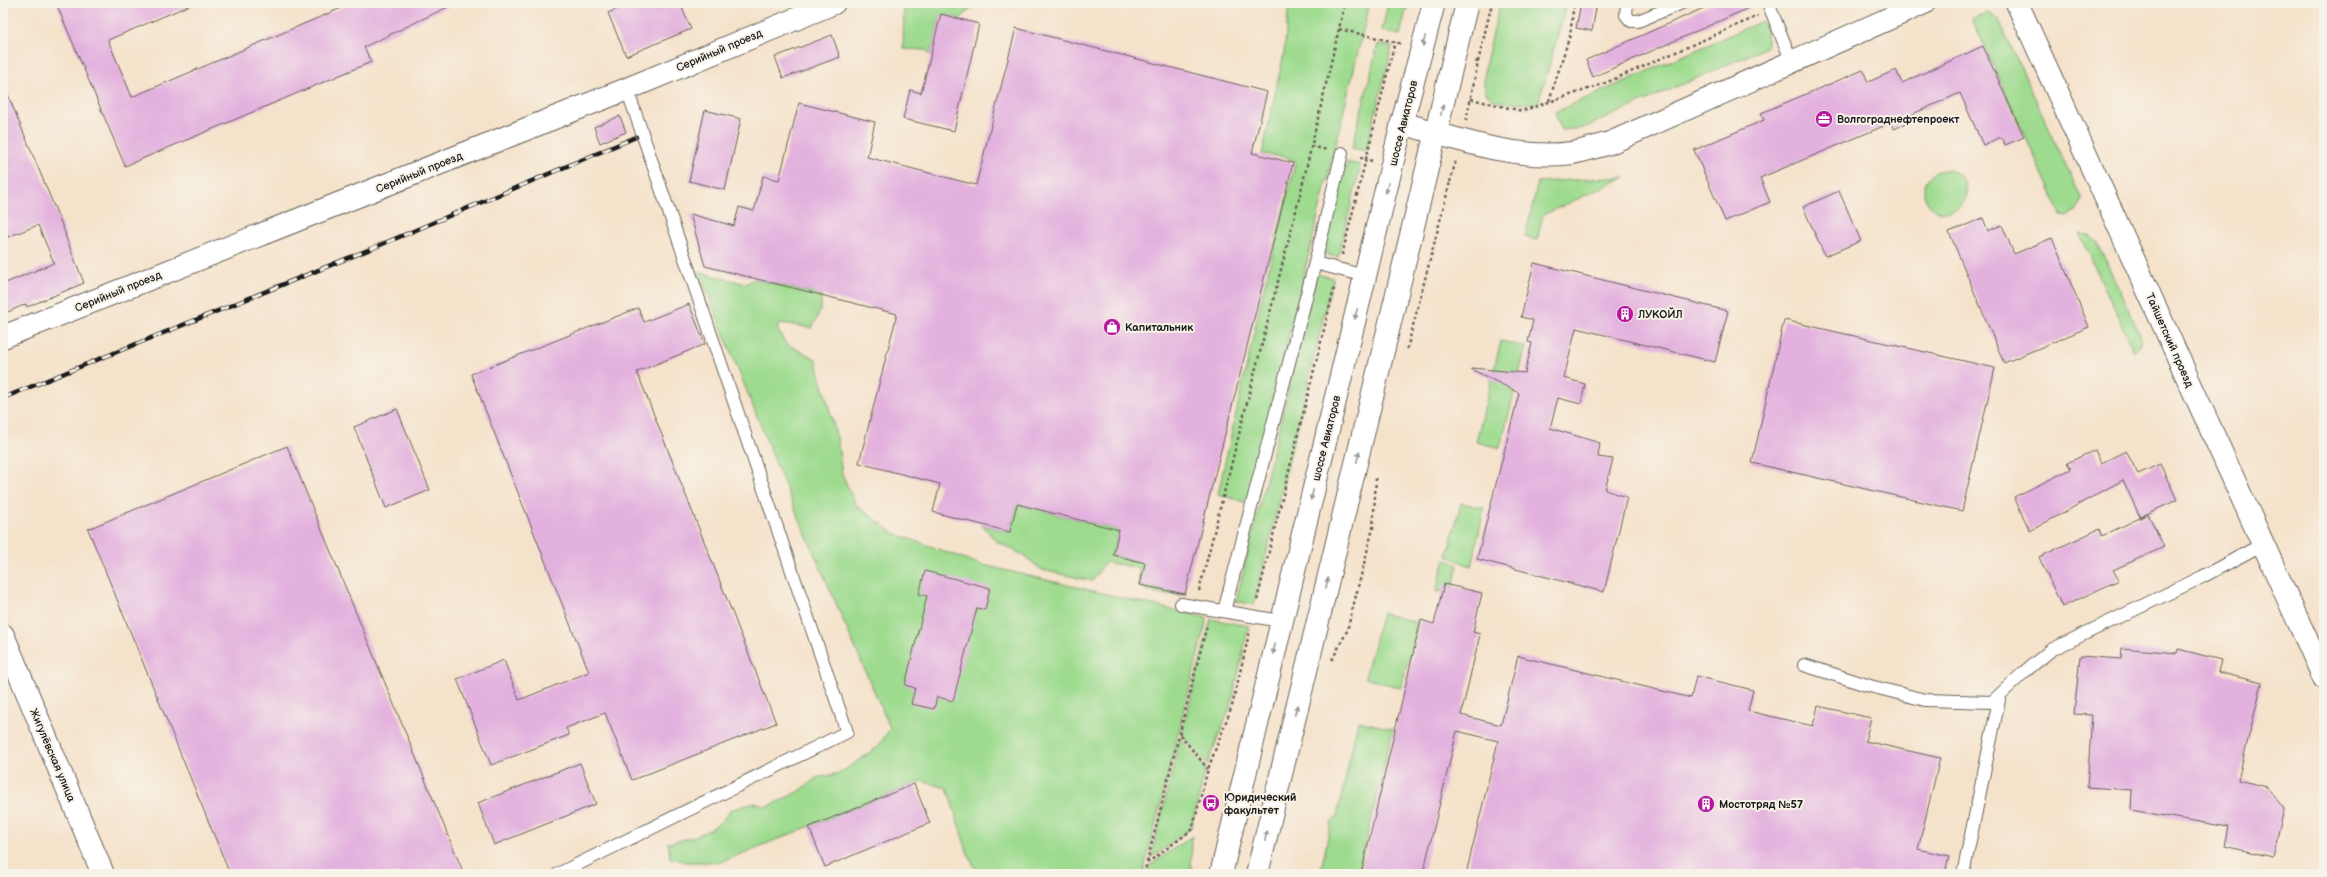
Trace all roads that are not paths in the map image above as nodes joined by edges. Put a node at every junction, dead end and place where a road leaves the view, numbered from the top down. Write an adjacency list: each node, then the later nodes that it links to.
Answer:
1 (834, 3): 10 (main road, Серийный проезд)
2 (1434, 3): 11 (main road, шоссе Авиаторов, one-way to 11)
3 (1467, 3): 12 (main road, one-way to 3)
4 (1627, 3): 5 (lane)
5 (1682, 3)
6 (1924, 3): 9 (main road)
7 (2017, 3): 17 (main road, Тайшетский проезд)
8 (1769, 7): 9 (lane)
9 (1792, 62): 12 (main road)
10 (627, 89): 16 (main road, Серийный проезд); 26 (lane)
11 (1402, 123): 12 (main road); 15 (main road, шоссе Авиаторов, one-way to 15)
12 (1436, 133): 28 (main road, one-way to 12)
13 (1342, 153): 14 (lane)
14 (1314, 263): 15 (lane); 19 (lane)
15 (1365, 276): 20 (main road, шоссе Авиаторов, one-way to 20)
16 (3, 337)
17 (2263, 544): 23 (main road, Тайшетский проезд); 24 (lane)
18 (1181, 604): 19 (lane)
19 (1225, 606): 20 (lane)
20 (1281, 622): 27 (main road, шоссе Авиаторов, one-way to 27)
21 (3, 635): 25 (main road, Жигулёвская улица)
22 (1804, 665): 24 (lane)
23 (2324, 678)
24 (2000, 695): 29 (lane)
25 (103, 874)
26 (558, 874)
27 (1221, 874)
28 (1257, 874)
29 (1962, 874)

